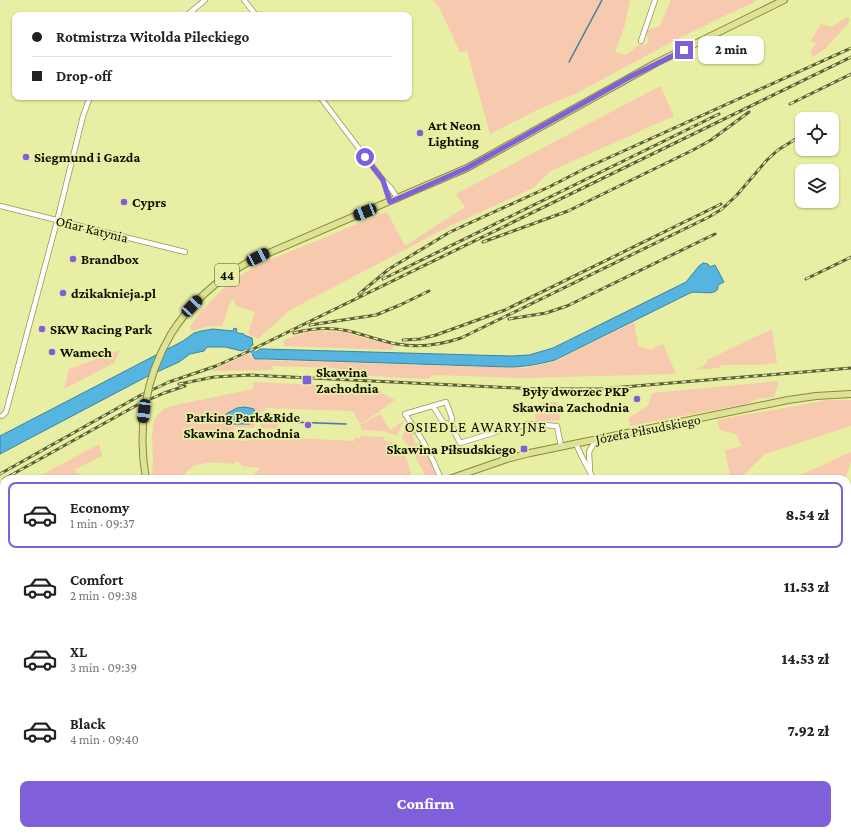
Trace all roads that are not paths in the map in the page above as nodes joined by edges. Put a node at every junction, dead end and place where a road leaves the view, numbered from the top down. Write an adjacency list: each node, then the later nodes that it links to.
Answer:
1 (205, 0): 5 (street)
2 (244, 0): 6 (street)
3 (654, 0): 7 (street)
4 (784, 0): 11 (main road, 44)
5 (191, 12)
6 (254, 12)
7 (641, 41)
8 (89, 100): 14 (street)
9 (322, 100): 10 (street)
10 (383, 180): 11 (street); 12 (street)
11 (398, 199): 12 (main road, 44)
12 (390, 202): 26 (main road, 44, bridge)
13 (0, 206): 14 (street, Ofiar Katynia)
14 (57, 221): 15 (street, Ofiar Katynia); 18 (street)
15 (185, 252)
16 (851, 394): 20 (main road, Józefa Piłsudskiego)
17 (433, 406): 19 (street); 19 (street); 27 (street)
18 (2, 416)
19 (451, 425): 23 (street)
20 (596, 439): 21 (main road, Józefa Piłsudskiego); 24 (street)
21 (584, 442): 22 (main road, Józefa Piłsudskiego); 24 (street)
22 (576, 443): 23 (main road, Józefa Piłsudskiego); 25 (street)
23 (560, 446): 28 (main road, Józefa Piłsudskiego)
24 (589, 452): 25 (street)
25 (590, 470): 29 (street)
26 (146, 475)
27 (439, 475)
28 (460, 475)
29 (592, 475)

